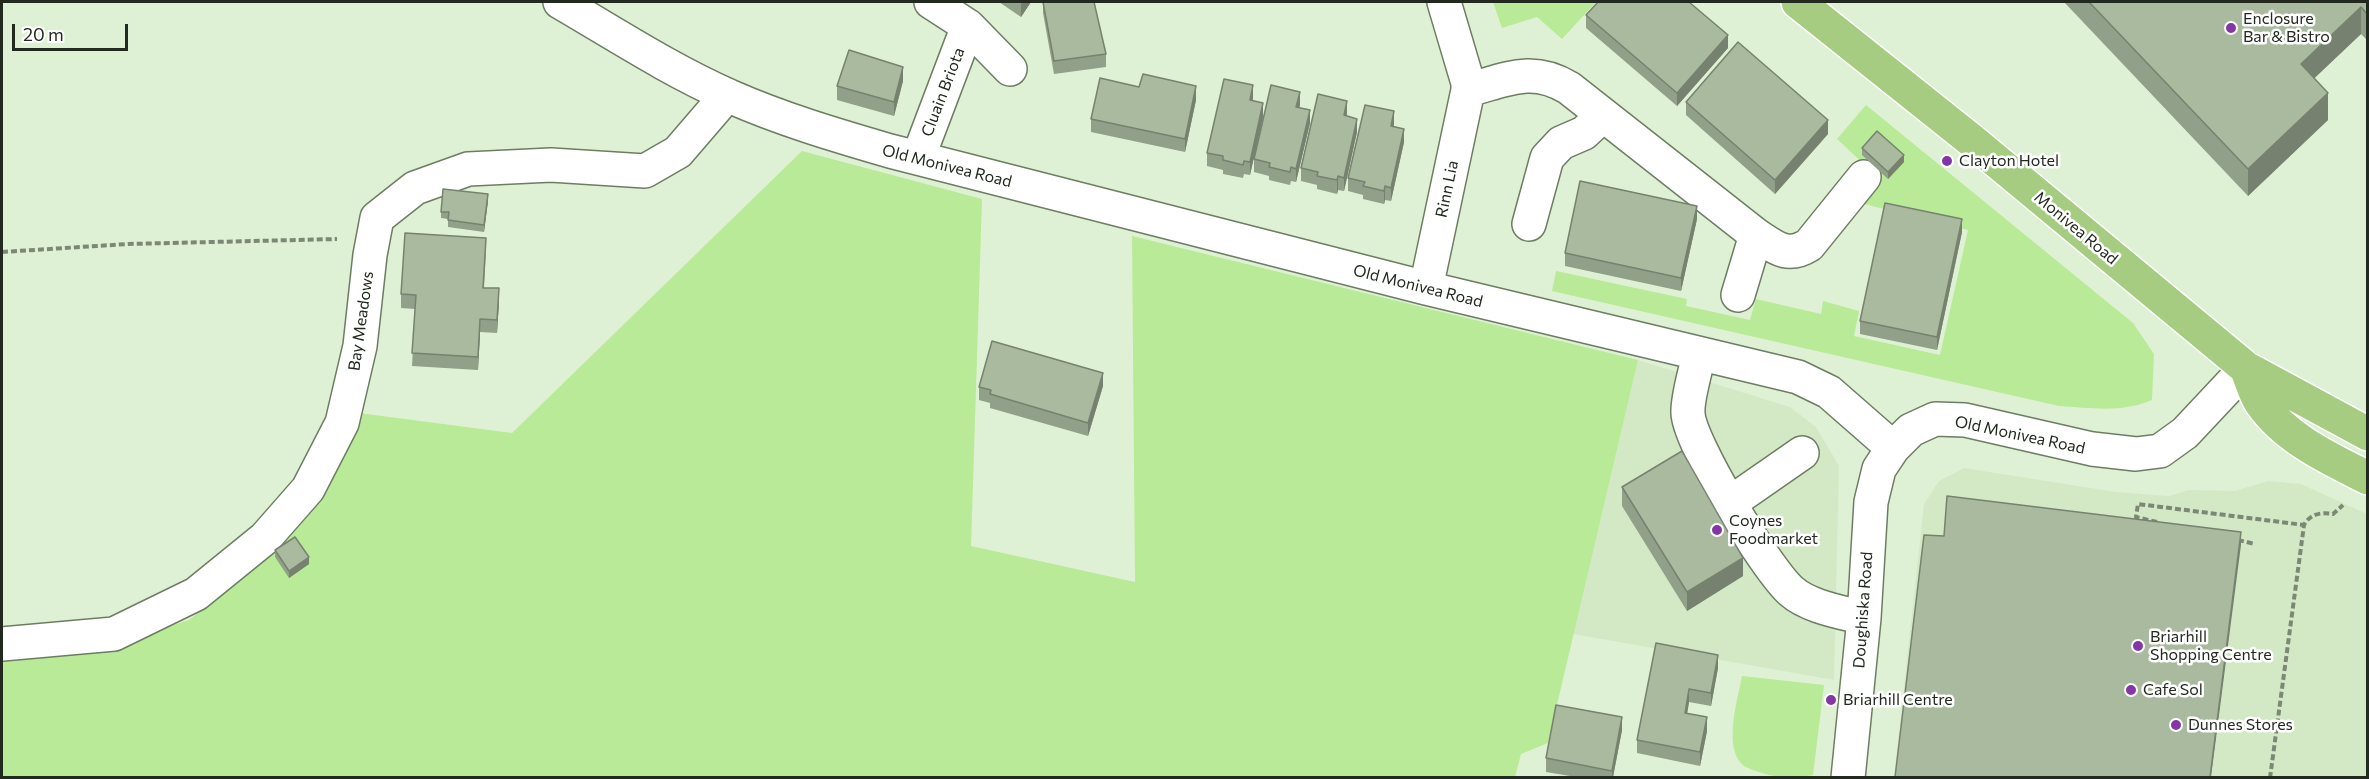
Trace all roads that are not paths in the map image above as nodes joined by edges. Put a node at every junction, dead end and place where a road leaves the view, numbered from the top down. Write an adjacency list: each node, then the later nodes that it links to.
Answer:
1 (560, 2): 8 (street, Old Monivea Road)
2 (931, 2): 5 (street, Cluain Briota)
3 (1444, 2): 7 (street, Rinn Lia)
4 (1798, 2): 17 (main road, Monivea Road)
5 (968, 26): 6 (street, Cluain Briota); 10 (street, Cluain Briota)
6 (1010, 69)
7 (1468, 90): 9 (street); 14 (street, Rinn Lia)
8 (727, 95): 10 (street, Old Monivea Road); 24 (street, Bay Meadows)
9 (1602, 116): 12 (street); 13 (street)
10 (918, 158): 14 (street, Old Monivea Road)
11 (1864, 177): 13 (street)
12 (1529, 224)
13 (1756, 236): 15 (street)
14 (1426, 288): 16 (street, Old Monivea Road)
15 (1738, 295)
16 (1699, 354): 19 (street, Old Monivea Road); 22 (street)
17 (2246, 368): 18 (main road, Monivea Road); 19 (street, Old Monivea Road); 21 (main road)
18 (2367, 434)
19 (1893, 447): 23 (street, Doughiska Road)
20 (1802, 453): 22 (street)
21 (2367, 478)
22 (1731, 503): 23 (street)
23 (1864, 618): 25 (street, Doughiska Road)
24 (2, 644)
25 (1848, 777)

